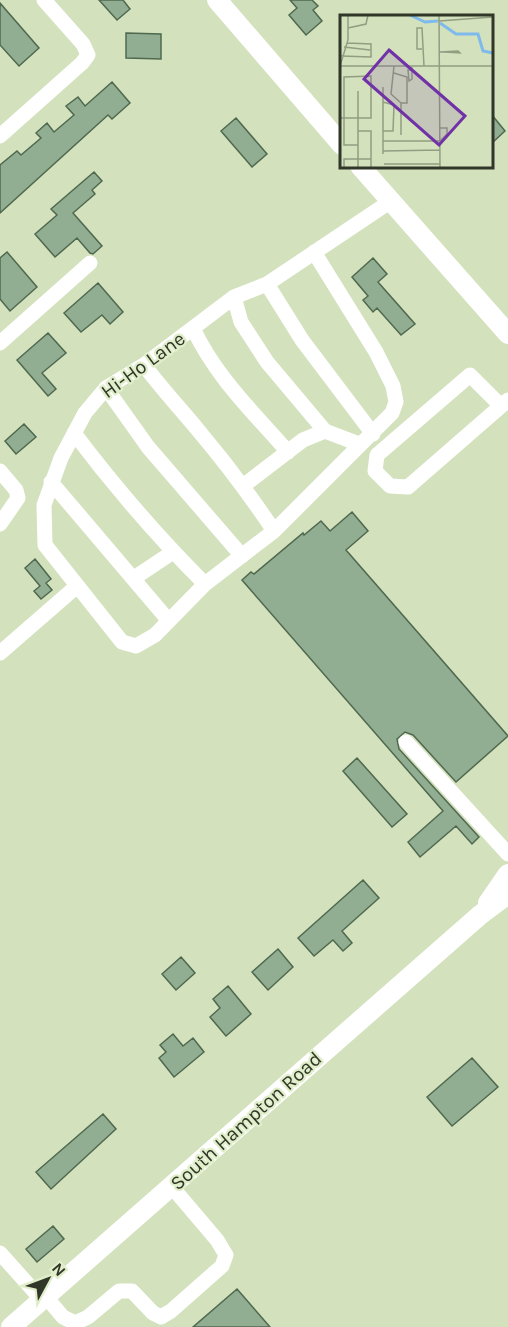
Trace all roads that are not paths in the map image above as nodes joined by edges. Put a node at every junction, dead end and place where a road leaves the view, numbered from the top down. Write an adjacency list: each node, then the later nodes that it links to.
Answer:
1 (44, 0): 3 (street)
2 (217, 0): 4 (main road)
3 (0, 135)
4 (340, 143)
5 (362, 168): 6 (main road)
6 (391, 201): 7 (street, Hi-Ho Lane); 12 (main road)
7 (314, 252): 9 (street, Hi-Ho Lane); 19 (street)
8 (90, 263): 13 (street)
9 (267, 284): 10 (street, Hi-Ho Lane); 19 (street)
10 (234, 297): 11 (street, Hi-Ho Lane); 17 (street)
11 (193, 328): 14 (street, Hi-Ho Lane); 21 (street)
12 (508, 334)
13 (0, 343)
14 (144, 365): 15 (street, Hi-Ho Lane); 24 (street)
15 (106, 388): 18 (street, Hi-Ho Lane); 28 (street)
16 (504, 403): 16 (street)
17 (325, 431): 20 (street); 21 (street)
18 (74, 433): 23 (street, Hi-Ho Lane); 27 (street)
19 (373, 434): 20 (street)
20 (359, 444): 26 (street)
21 (288, 452): 24 (street)
22 (0, 471): 25 (street)
23 (51, 482): 29 (street); 31 (street, Hi-Ho Lane)
24 (243, 486): 26 (street)
25 (0, 524)
26 (274, 531): 28 (street)
27 (173, 552): 29 (street); 30 (street)
28 (242, 556): 30 (street)
29 (134, 578): 32 (street)
30 (205, 584): 32 (street)
31 (77, 586): 32 (street, Hi-Ho Lane); 33 (street)
32 (169, 621)
33 (0, 653)
34 (406, 742): 35 (street)
35 (508, 854)
36 (508, 874): 38 (main road, South Hampton Road)
37 (508, 894): 38 (main road, South Hampton Road)
38 (480, 915): 39 (main road, South Hampton Road)
39 (172, 1187): 41 (main road, South Hampton Road); 41 (street)
40 (0, 1253): 41 (street)
41 (44, 1299): 42 (main road, South Hampton Road)
42 (11, 1327)

